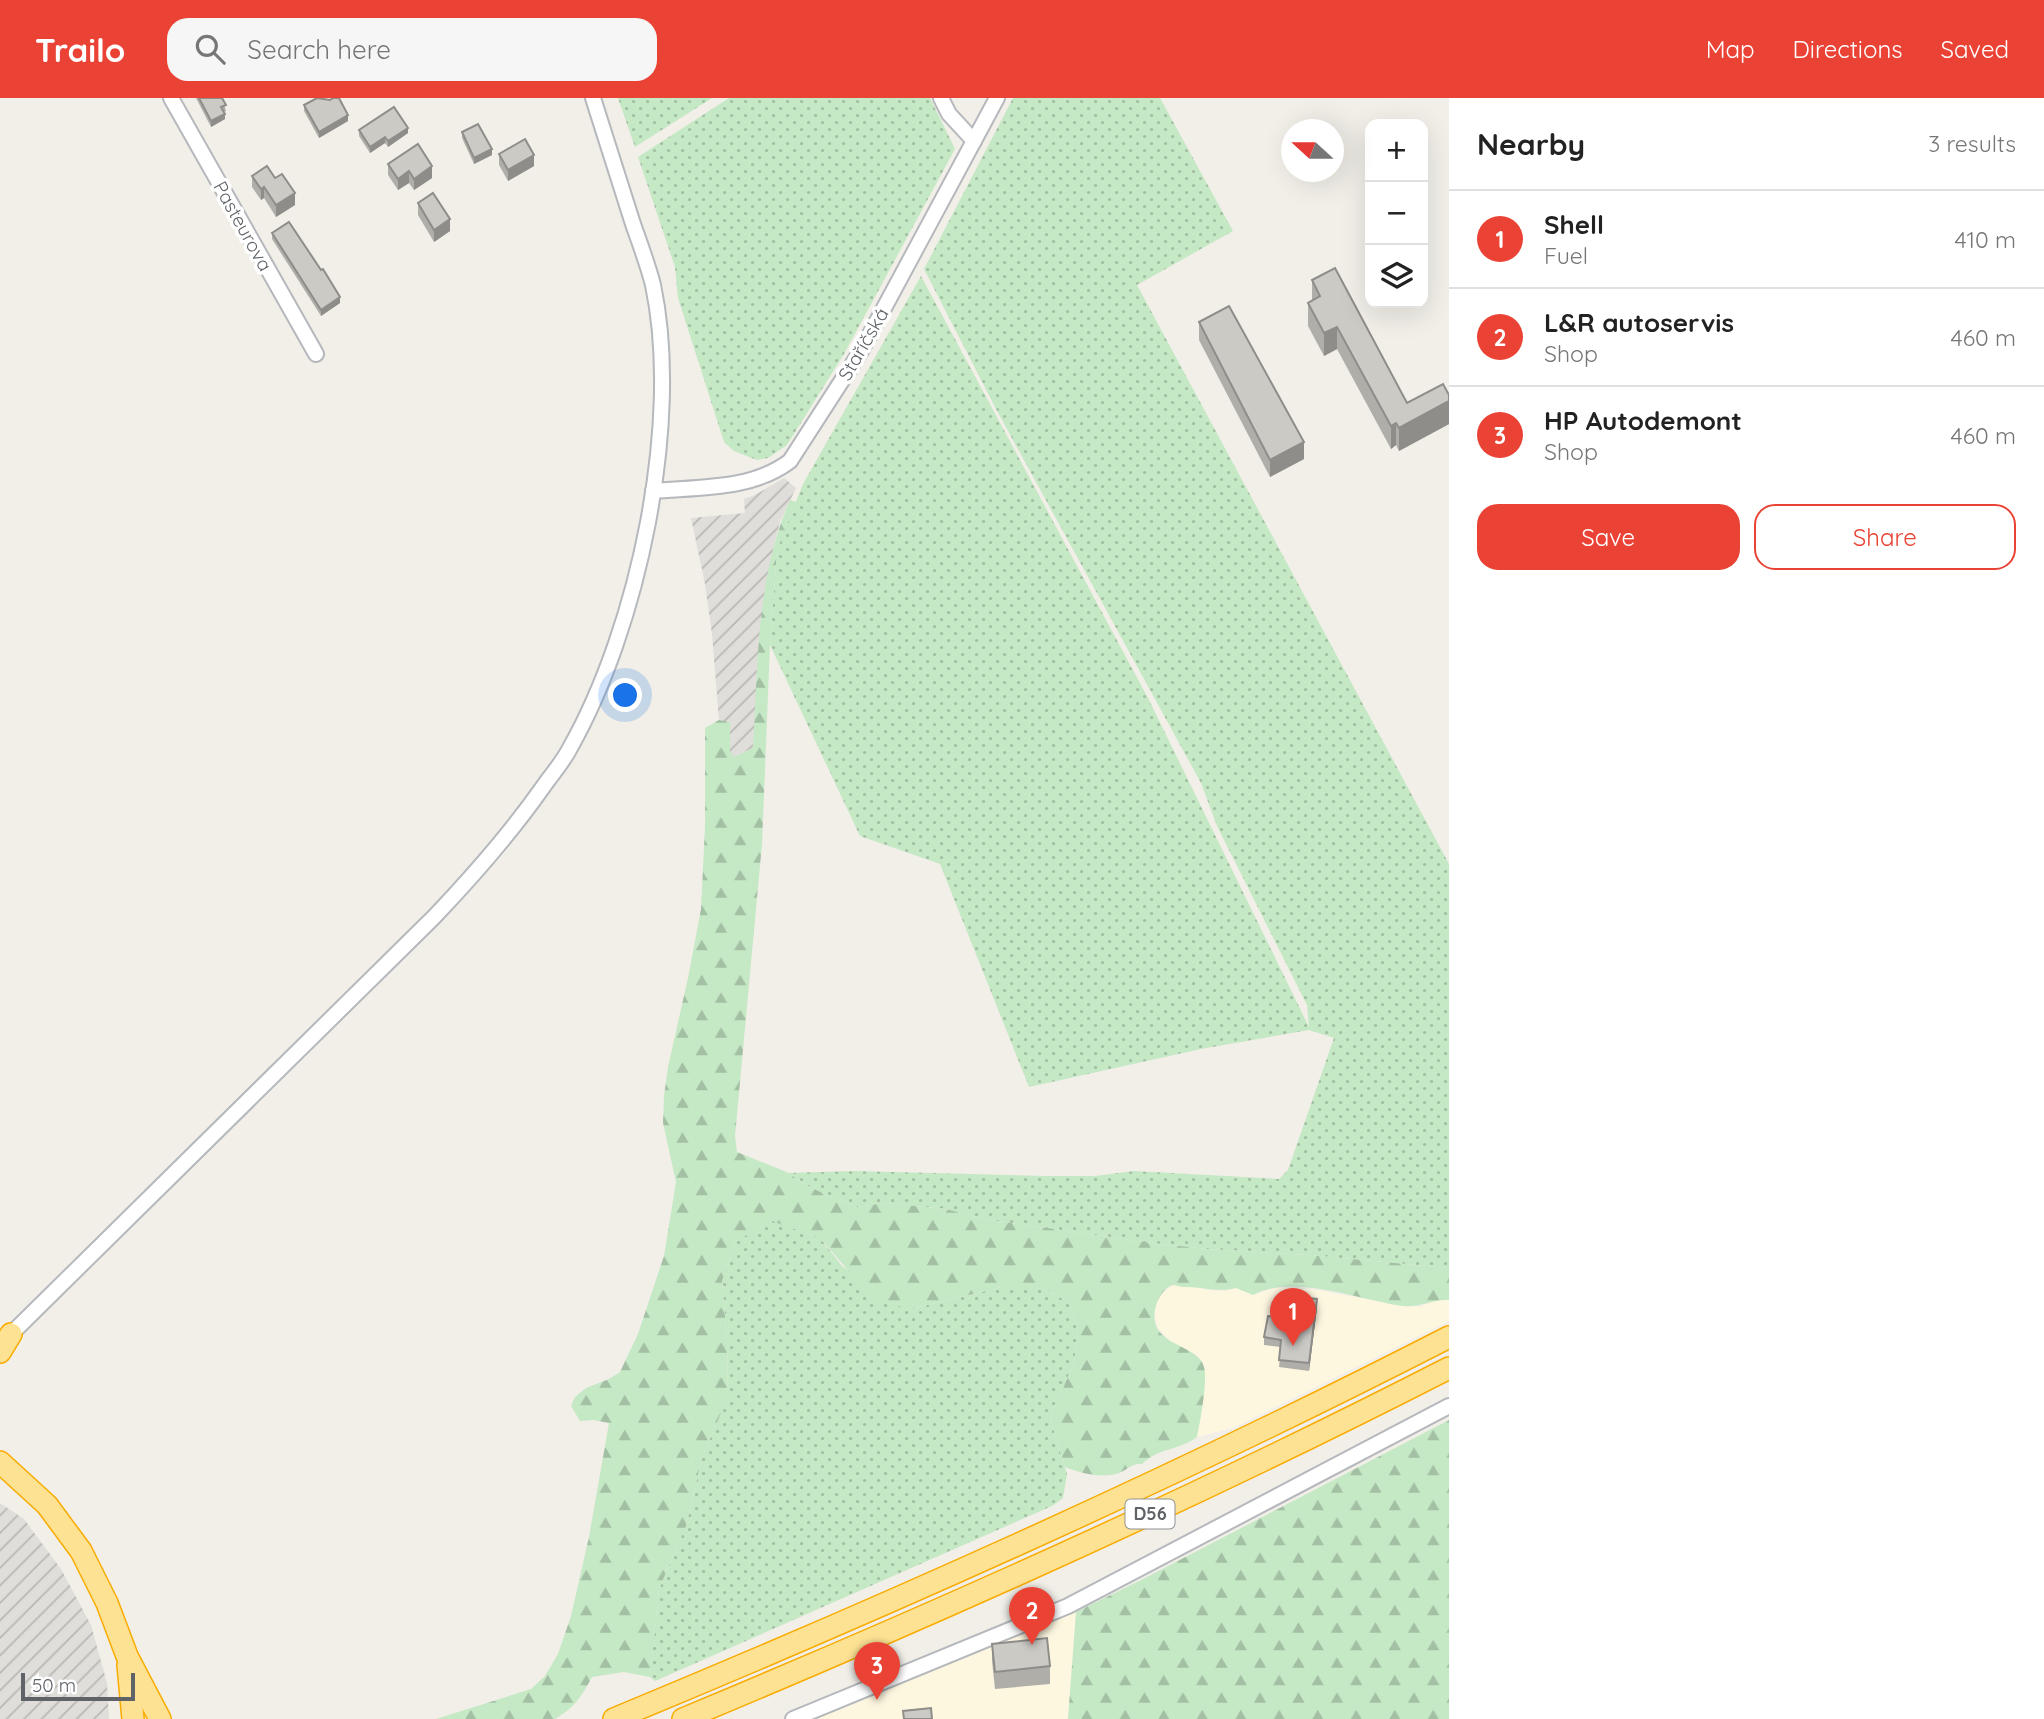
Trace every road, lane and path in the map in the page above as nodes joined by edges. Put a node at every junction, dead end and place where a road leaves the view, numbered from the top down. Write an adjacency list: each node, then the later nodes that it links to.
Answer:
1 (171, 98): 6 (street, Pasteurova)
2 (593, 98): 7 (street)
3 (941, 98): 5 (street)
4 (997, 98): 5 (street, Staříčská)
5 (974, 142): 7 (street, Staříčská)
6 (316, 354)
7 (653, 491): 9 (street)
8 (1449, 1337): 16 (highway, D56)
9 (4, 1344)
10 (1449, 1368): 17 (highway, D56)
11 (1449, 1406): 18 (street)
12 (1, 1463): 13 (highway)
13 (127, 1656): 14 (highway); 15 (highway)
14 (133, 1719)
15 (160, 1719)
16 (614, 1719)
17 (683, 1719)
18 (793, 1719)

